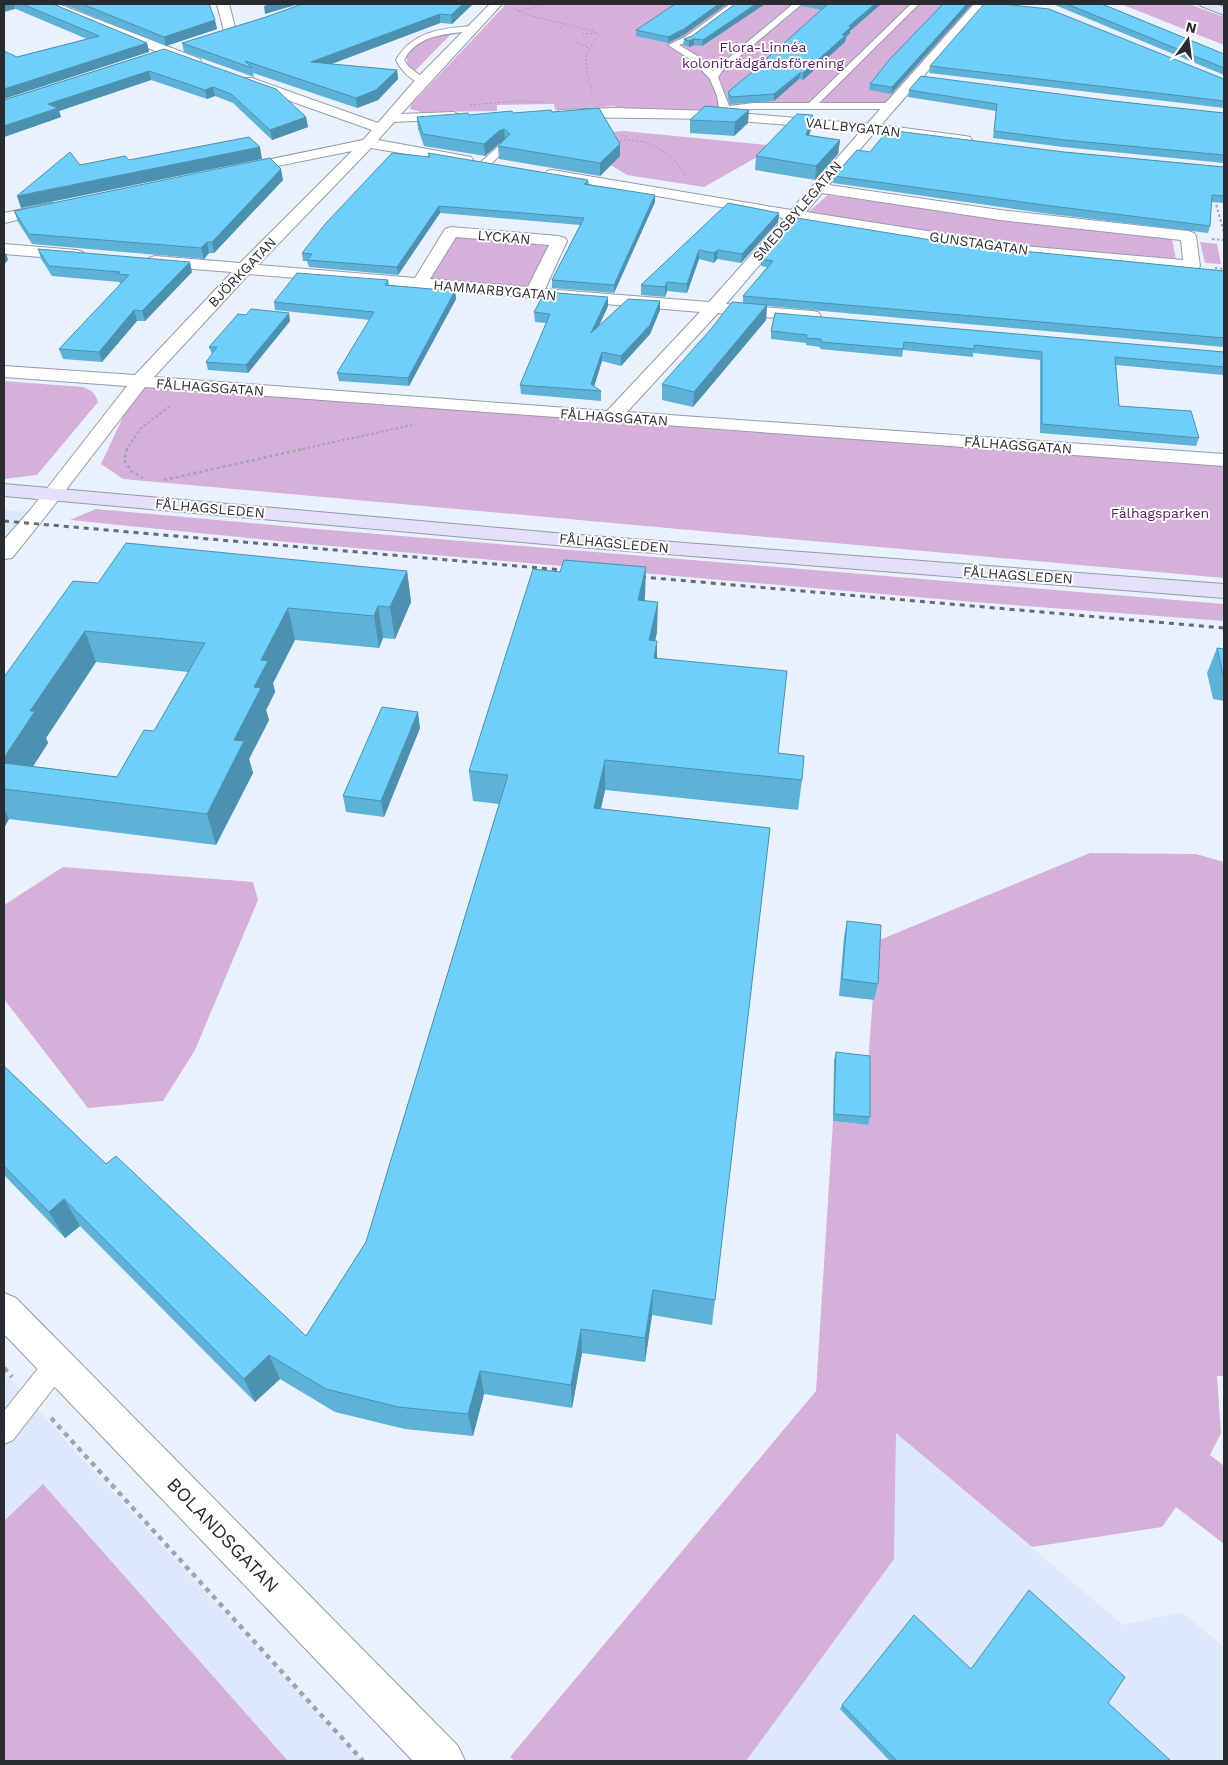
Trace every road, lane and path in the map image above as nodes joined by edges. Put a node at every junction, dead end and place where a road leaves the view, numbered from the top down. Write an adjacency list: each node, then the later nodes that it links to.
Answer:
1 (48, 4): 14 (street)
2 (224, 4): 18 (street)
3 (496, 4): 16 (street, BJÖRKGATAN)
4 (547, 4): 12 (path)
5 (734, 4): 22 (lane)
6 (798, 4): 29 (lane)
7 (915, 4): 33 (lane)
8 (980, 4): 30 (street, SMEDSBYLEGATAN)
9 (1205, 4): 13 (main road)
10 (85, 7): 14 (street)
11 (513, 8): 12 (path)
12 (518, 11): 15 (path)
13 (1224, 11)
14 (68, 12): 25 (street)
15 (568, 23): 17 (path); 19 (path)
16 (473, 28): 32 (street, BJÖRKGATAN); 32 (lane)
17 (560, 30)
18 (230, 31)
19 (596, 33): 20 (path); 24 (path)
20 (582, 34)
21 (576, 42): 24 (path)
22 (672, 45): 29 (lane)
23 (184, 46): 25 (street)
24 (589, 48): 37 (path)
25 (166, 52): 26 (street); 27 (street)
26 (148, 58)
27 (204, 66)
28 (231, 76): 39 (street)
29 (714, 77): 38 (lane)
30 (917, 77): 31 (street); 34 (street, SMEDSBYLEGATAN)
31 (936, 80)
32 (422, 81): 39 (street, BJÖRKGATAN)
33 (811, 106): 34 (lane); 38 (lane)
34 (890, 106): 40 (street, SMEDSBYLEGATAN)
35 (547, 108): 36 (path); 37 (street, VALLBYGATAN)
36 (470, 110): 39 (street)
37 (597, 112): 38 (street, VALLBYGATAN)
38 (725, 112): 40 (street, VALLBYGATAN)
39 (385, 123): 43 (street, BJÖRKGATAN)
40 (872, 128): 42 (street, VALLBYGATAN); 49 (street, SMEDSBYLEGATAN)
41 (609, 142): 51 (path)
42 (977, 142)
43 (368, 143): 45 (street); 48 (street); 59 (street, BJÖRKGATAN)
44 (504, 146): 45 (lane)
45 (486, 163): 46 (street)
46 (505, 166)
47 (534, 171): 51 (street, GUNSTAGATAN)
48 (224, 173)
49 (817, 188): 53 (street, SMEDSBYLEGATAN); 53 (street, GUNSTAGATAN)
50 (1213, 195): 55 (path)
51 (689, 197): 53 (street, GUNSTAGATAN)
52 (61, 206): 54 (street)
53 (794, 215): 62 (street, SMEDSBYLEGATAN)
54 (4, 218)
55 (1224, 233)
56 (4, 249): 57 (street)
57 (96, 256)
58 (135, 260): 59 (street, HAMMARBYGATAN)
59 (244, 269): 60 (street, HAMMARBYGATAN); 65 (street, BJÖRKGATAN)
60 (419, 284): 61 (street, HAMMARBYGATAN); 61 (street, LYCKAN)
61 (534, 293): 62 (street, HAMMARBYGATAN)
62 (713, 308): 63 (street, HAMMARBYGATAN); 67 (street, SMEDSBYLEGATAN)
63 (831, 318)
64 (4, 371): 65 (street, FÅLHAGSGATAN)
65 (140, 381): 67 (street, FÅLHAGSGATAN); 75 (street, BJÖRKGATAN)
66 (172, 405): 70 (path)
67 (612, 417): 69 (street, FÅLHAGSGATAN)
68 (416, 424): 71 (path)
69 (1224, 460)
70 (149, 480)
71 (156, 482)
72 (162, 483): 73 (path)
73 (167, 484)
74 (4, 490): 75 (main road, FÅLHAGSLEDEN)
75 (53, 494): 76 (street, BJÖRKGATAN); 77 (main road, FÅLHAGSLEDEN)
76 (4, 553)
77 (1224, 591)
78 (4, 1310): 79 (street, BOLANDSGATAN)
79 (57, 1364): 81 (lane); 84 (street, BOLANDSGATAN)
80 (4, 1368): 81 (path)
81 (31, 1396): 82 (lane); 83 (path)
82 (4, 1431)
83 (363, 1761)
84 (443, 1761)

